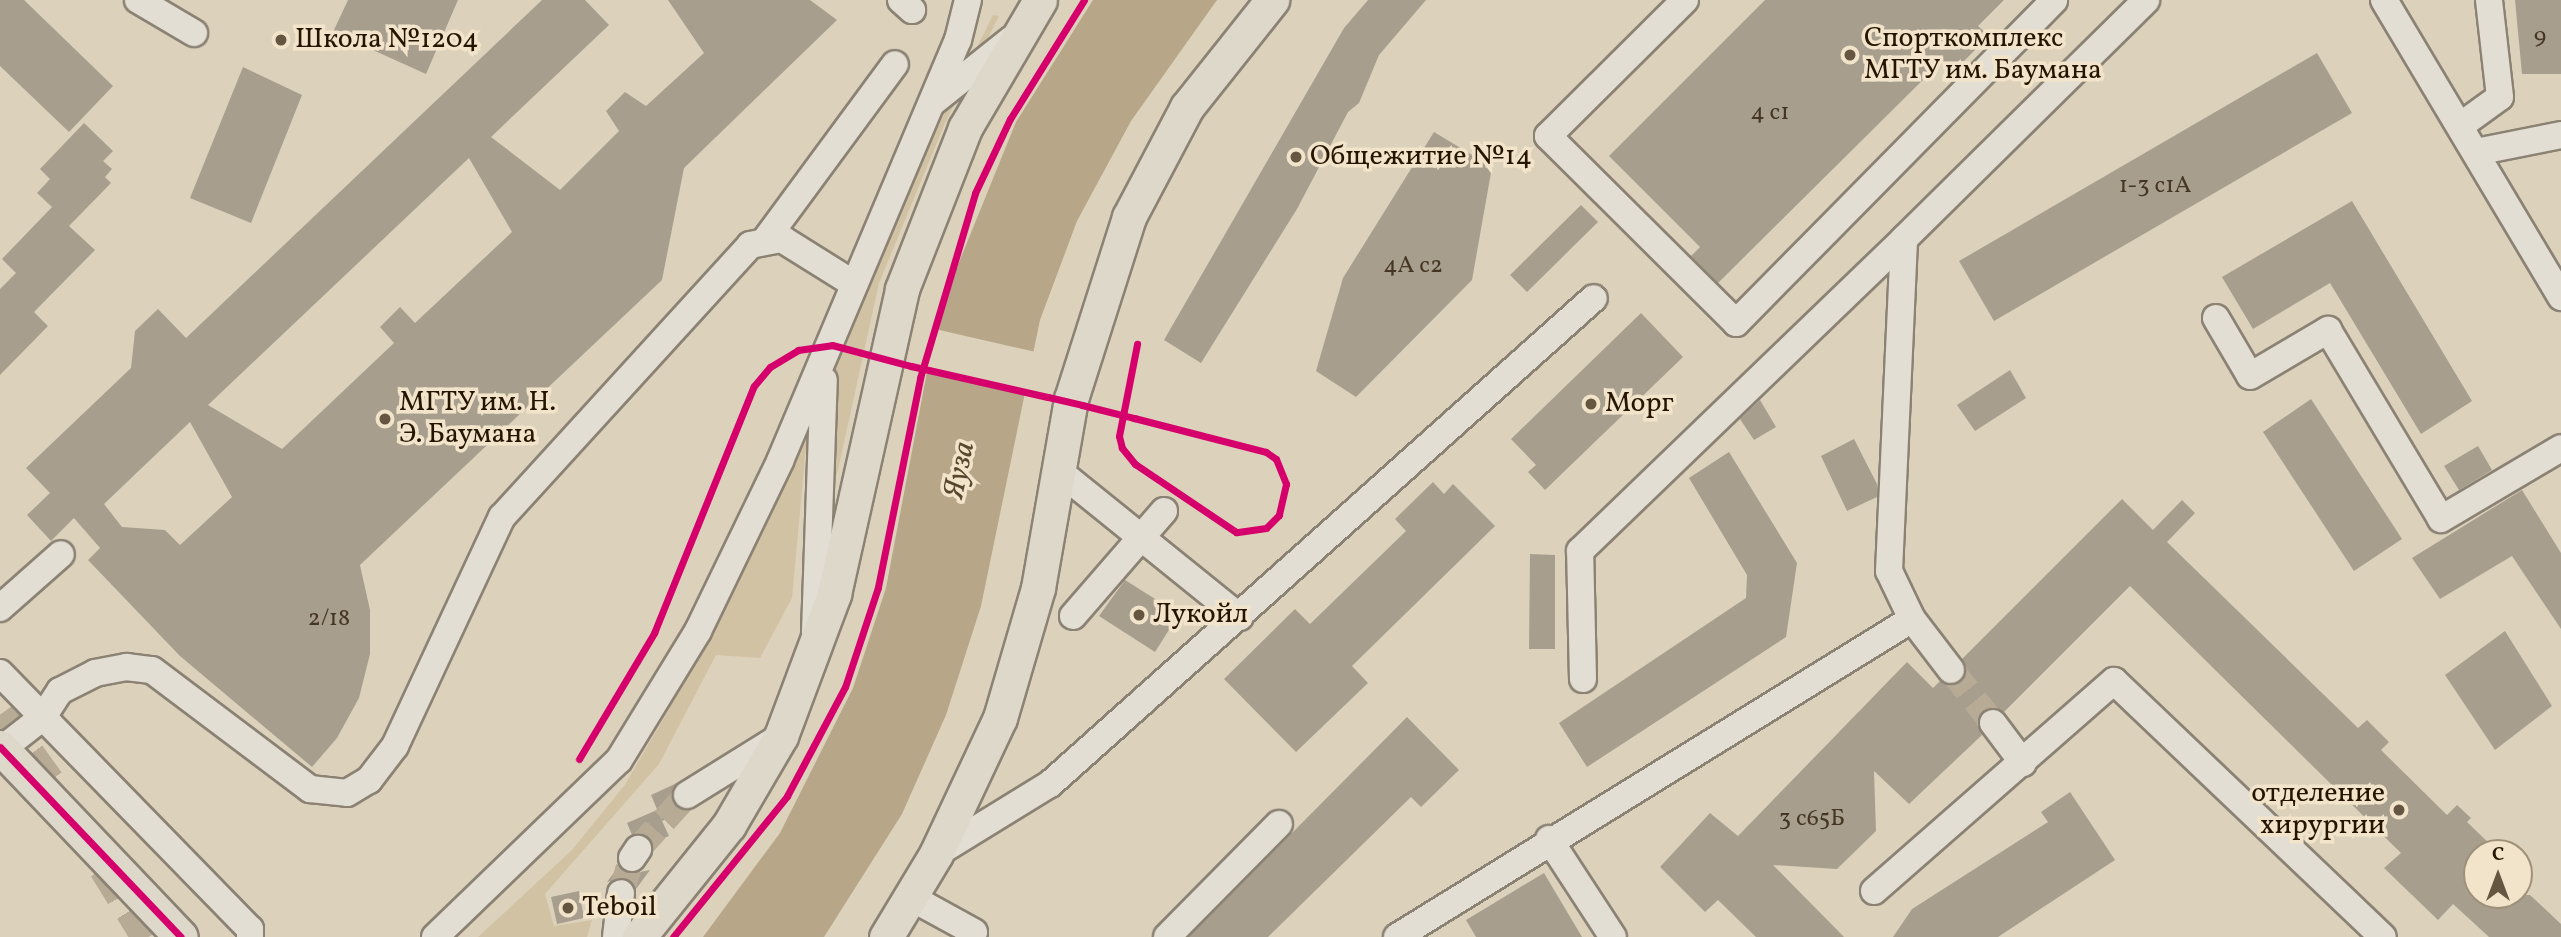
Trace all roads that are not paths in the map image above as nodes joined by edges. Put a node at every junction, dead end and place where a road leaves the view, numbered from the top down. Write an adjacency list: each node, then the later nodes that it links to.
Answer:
1 (138, 0): 10 (street)
2 (968, 0): 13 (street)
3 (1040, 0): 11 (main road)
4 (1272, 0): 25 (main road)
5 (1685, 0): 6 (street)
6 (2054, 0)
7 (2146, 0): 18 (street)
8 (2384, 0): 14 (street)
9 (2489, 0): 14 (street)
10 (194, 33)
11 (1019, 33): 13 (street); 33 (main road)
12 (895, 64): 17 (street)
13 (931, 103): 19 (street)
14 (2460, 126): 16 (street)
15 (2561, 135): 16 (street)
16 (2476, 152): 20 (street)
17 (766, 239): 19 (street); 37 (street)
18 (1904, 239): 32 (street); 36 (street)
19 (854, 284): 23 (street)
20 (2561, 297)
21 (1594, 298): 31 (street)
22 (2216, 318): 24 (street)
23 (838, 324): 33 (street); 52 (street)
24 (2561, 448)
25 (1059, 472): 27 (street); 45 (main road)
26 (1164, 511): 27 (street)
27 (1143, 535): 30 (street); 31 (street)
28 (61, 554): 29 (street)
29 (0, 608)
30 (1073, 616)
31 (1240, 617): 45 (street)
32 (1912, 619): 34 (street); 44 (street)
33 (815, 653): 39 (main road)
34 (1951, 670)
35 (0, 673): 37 (street)
36 (1583, 679)
37 (43, 717): 40 (street); 51 (street)
38 (1993, 723): 41 (street)
39 (781, 736): 42 (street); 54 (main road)
40 (1, 748): 50 (main road)
41 (2023, 763): 46 (street); 59 (street)
42 (687, 795)
43 (1279, 824): 56 (street)
44 (1549, 839): 57 (street); 58 (street)
45 (936, 854): 48 (main road)
46 (1874, 891)
47 (621, 893): 53 (street)
48 (910, 897): 49 (street); 55 (main road)
49 (974, 932)
50 (181, 937)
51 (250, 937)
52 (435, 937)
53 (616, 937)
54 (639, 937)
55 (886, 937)
56 (1167, 937)
57 (1397, 937)
58 (1614, 937)
59 (2383, 937)

